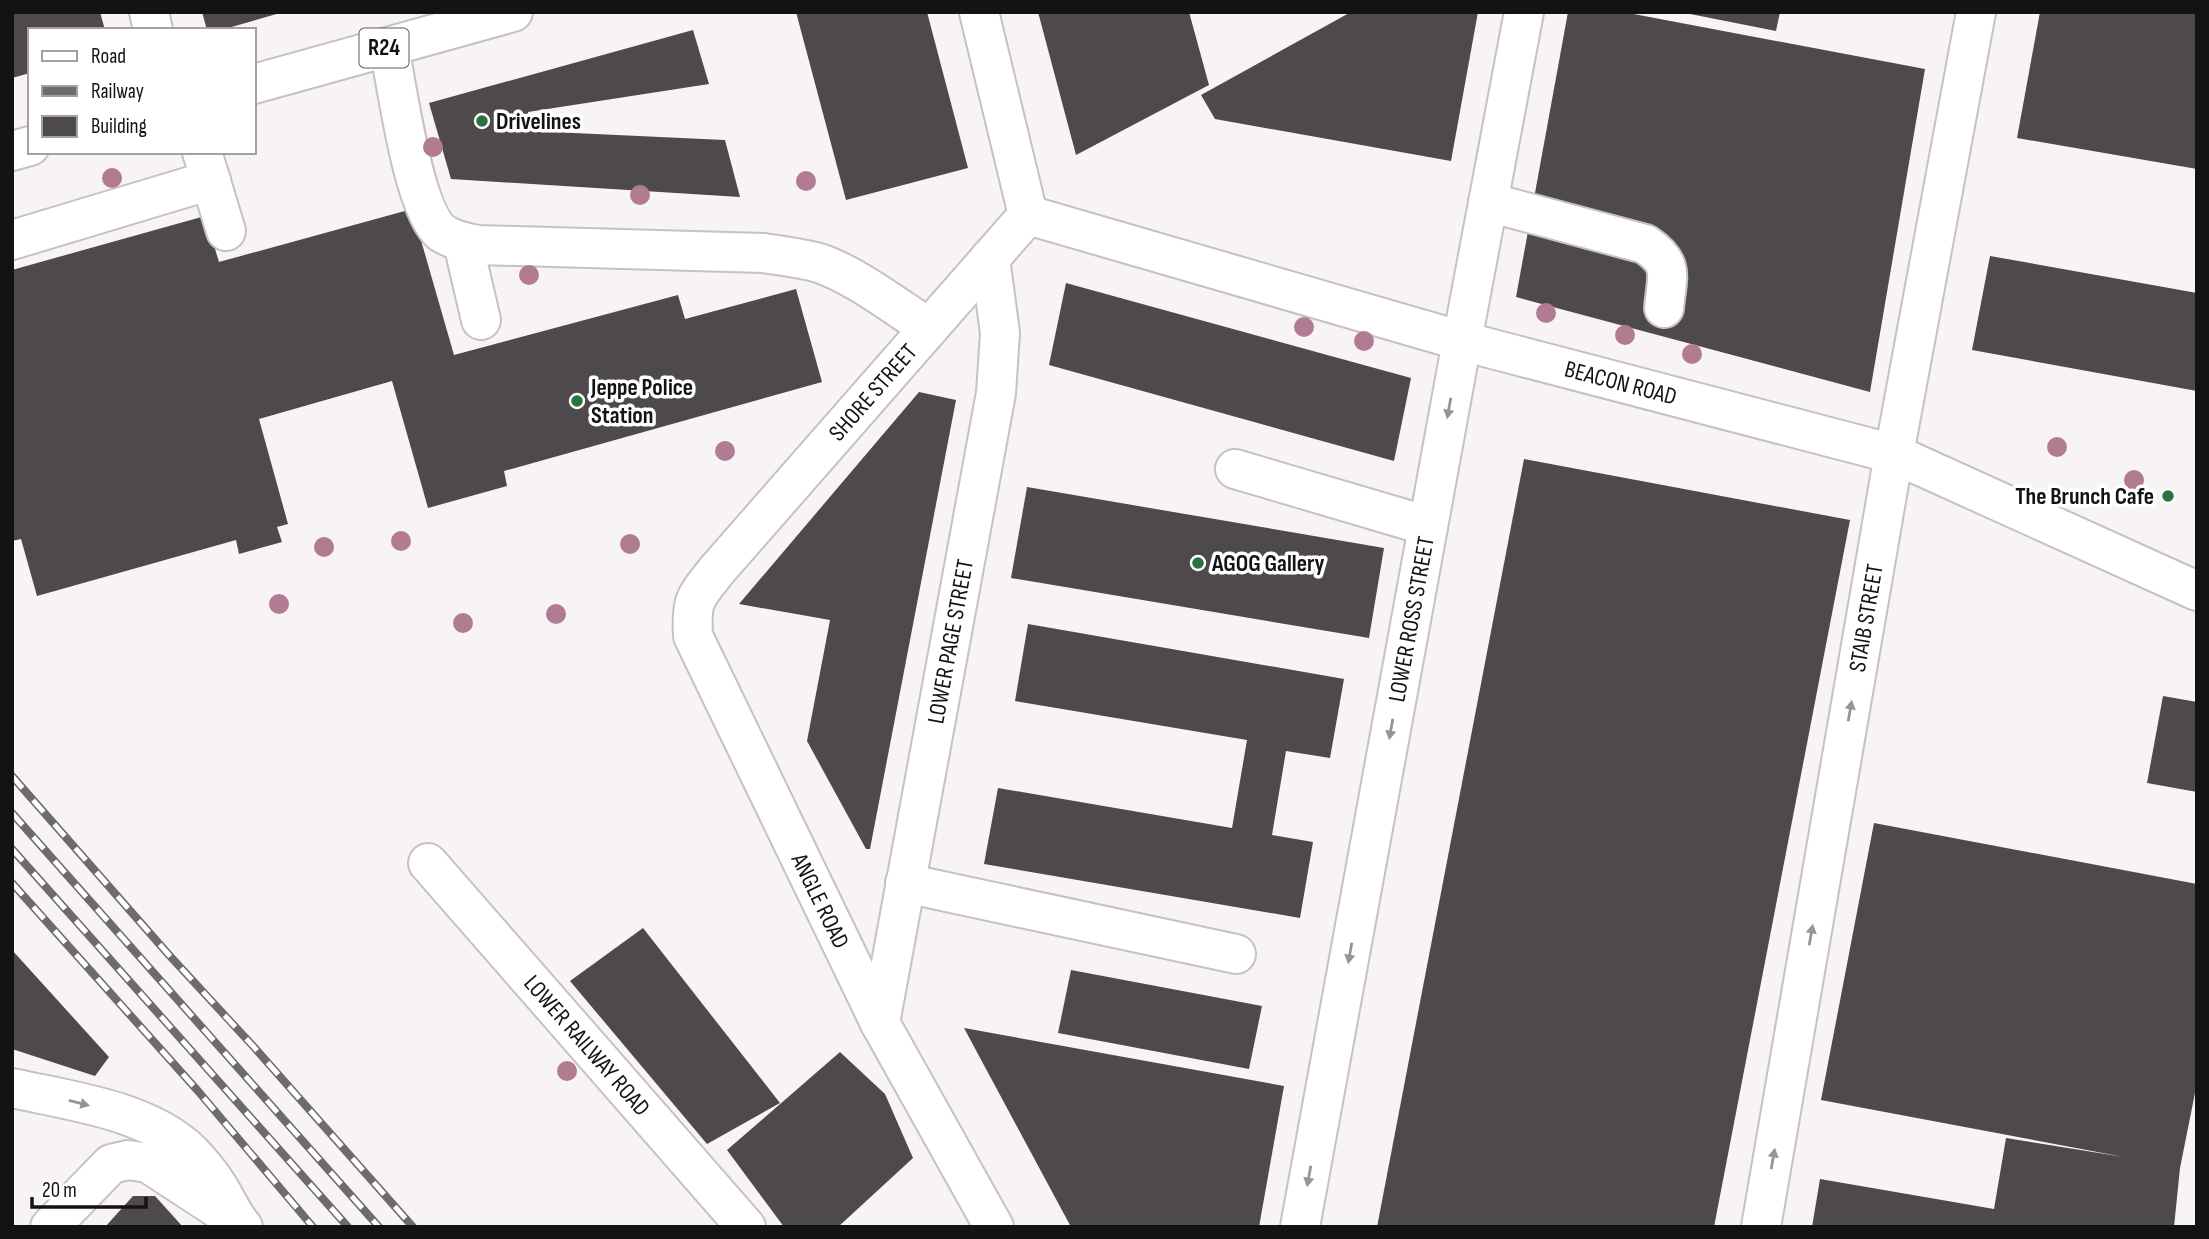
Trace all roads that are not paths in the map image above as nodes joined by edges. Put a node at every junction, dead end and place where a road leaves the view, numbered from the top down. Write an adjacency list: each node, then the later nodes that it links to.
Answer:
1 (513, 12): 5 (street, R24)
2 (979, 12): 9 (street)
3 (1524, 12): 8 (street, LOWER ROSS STREET)
4 (1976, 12): 18 (street, STAIB STREET)
5 (389, 47): 6 (street, R24); 12 (street)
6 (256, 83)
7 (207, 166): 10 (street); 11 (street)
8 (1488, 202): 14 (street); 17 (street, LOWER ROSS STREET)
9 (1028, 215): 13 (street, SHORE STREET); 17 (street, BEACON ROAD)
10 (226, 231)
11 (12, 240)
12 (463, 243): 15 (street); 16 (street)
13 (990, 257): 16 (street, SHORE STREET); 24 (street, LOWER PAGE STREET)
14 (1664, 308)
15 (481, 320)
16 (929, 328): 21 (street, SHORE STREET)
17 (1462, 341): 18 (street, BEACON ROAD); 20 (street, LOWER ROSS STREET, one-way to 20)
18 (1894, 454): 22 (street, BEACON ROAD); 33 (street, STAIB STREET, one-way to 18)
19 (1235, 469): 20 (street)
20 (1428, 526): 32 (street, LOWER ROSS STREET, one-way to 32)
21 (717, 570): 26 (street, ANGLE ROAD)
22 (2197, 591)
23 (428, 863): 30 (street, LOWER RAILWAY ROAD)
24 (905, 883): 25 (street); 26 (street, LOWER PAGE STREET)
25 (1236, 954)
26 (880, 1023): 31 (street, ANGLE ROAD)
27 (12, 1088): 28 (street, one-way to 28)
28 (240, 1224): 29 (street)
29 (50, 1227)
30 (746, 1227)
31 (994, 1227)
32 (1300, 1227)
33 (1761, 1227)

